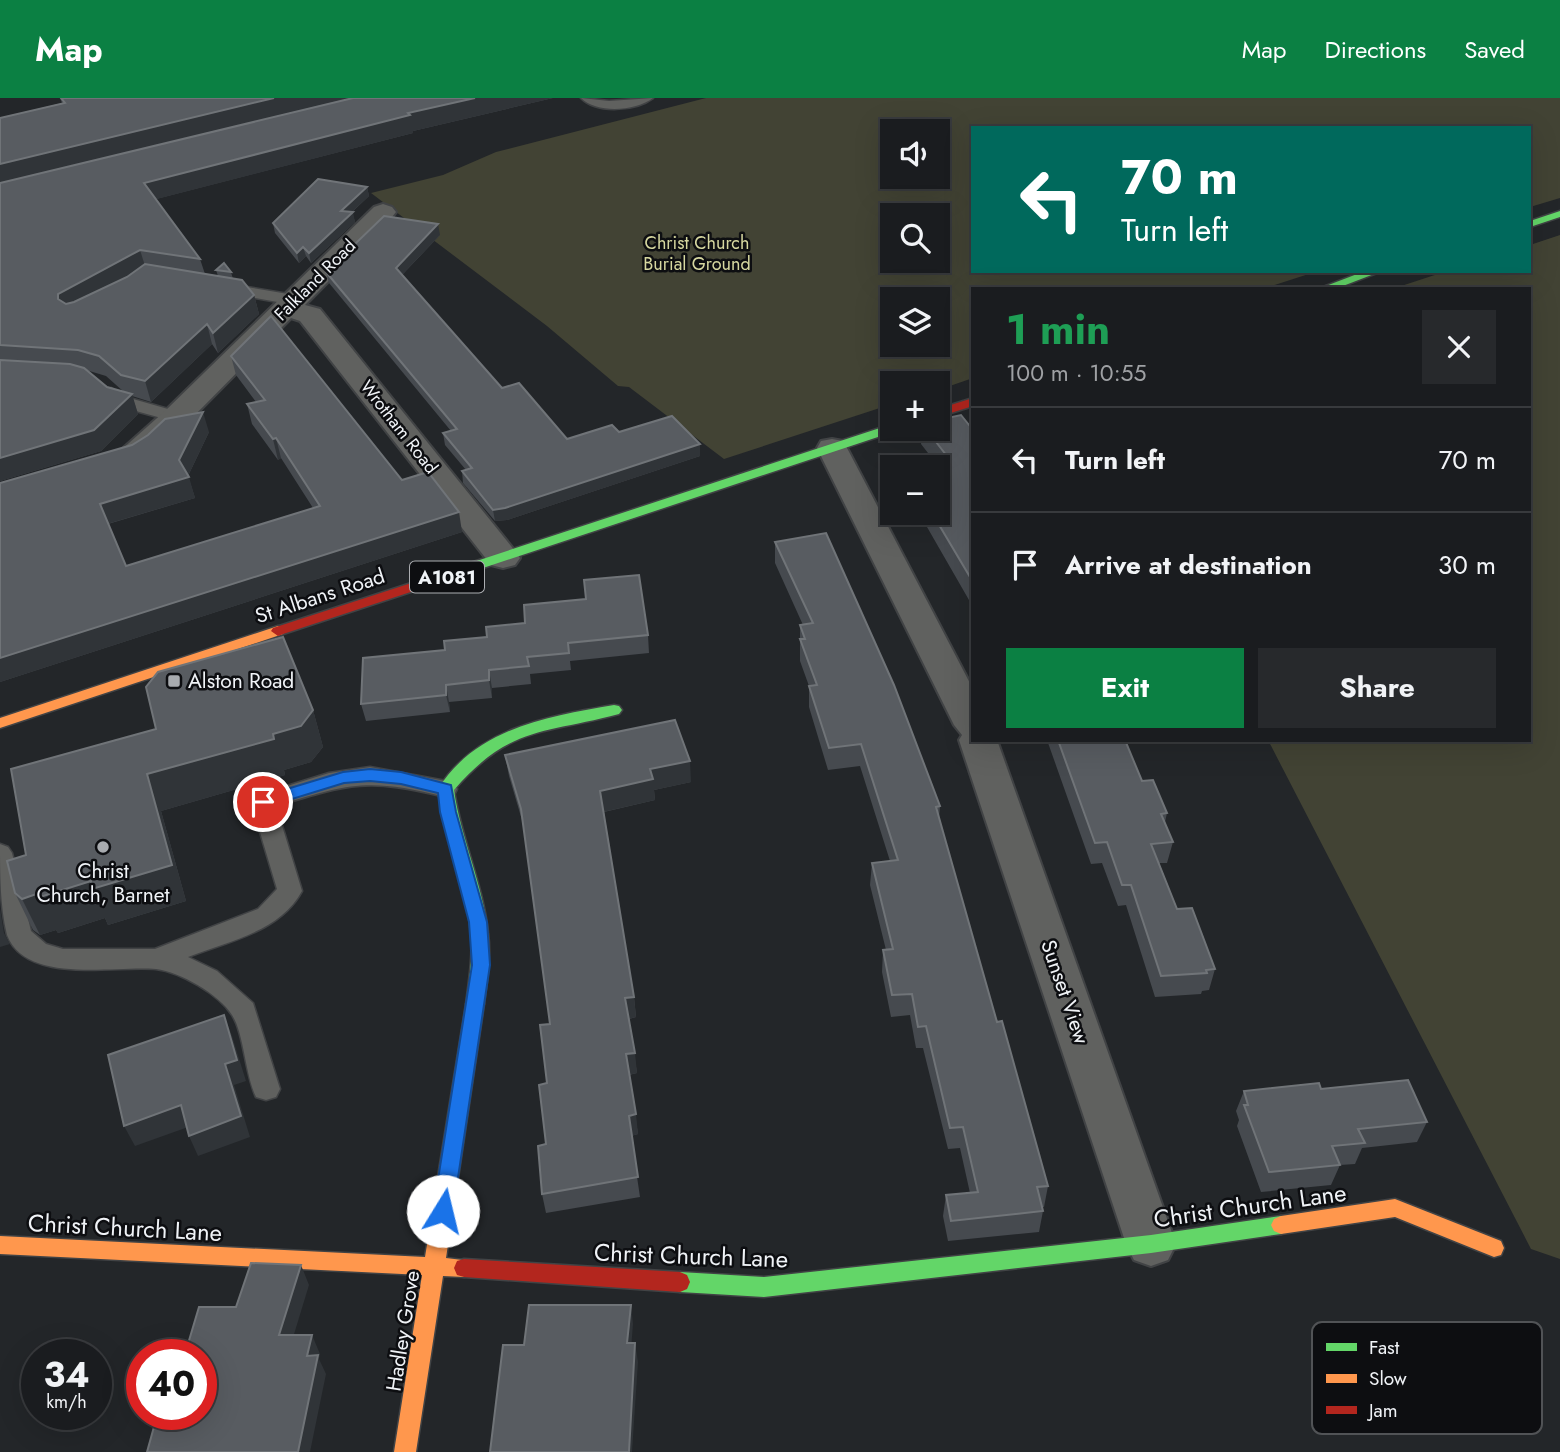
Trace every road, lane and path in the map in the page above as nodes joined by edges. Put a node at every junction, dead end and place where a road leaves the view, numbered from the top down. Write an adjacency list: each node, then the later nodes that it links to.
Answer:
1 (588, 98): 2 (lane)
2 (646, 98)
3 (383, 212): 9 (street, Falkland Road)
4 (1560, 214): 5 (street)
5 (1531, 223)
6 (1371, 273): 8 (street)
7 (201, 285): 9 (lane)
8 (1329, 287)
9 (290, 304): 13 (street, Falkland Road); 17 (street, Wrotham Road)
10 (98, 382): 13 (lane)
11 (971, 403): 12 (street)
12 (950, 409)
13 (176, 417): 16 (street, Falkland Road)
14 (880, 432): 15 (street, St Albans Road / A1081)
15 (832, 448): 17 (street, St Albans Road / A1081); 19 (street)
16 (102, 463)
17 (503, 558): 20 (street, St Albans Road / A1081)
18 (614, 710): 22 (street)
19 (971, 721)
20 (0, 723)
21 (979, 742): 26 (street, Sunset View)
22 (446, 789): 24 (lane); 29 (street, Hadley Grove)
23 (0, 853): 24 (lane)
24 (156, 960): 25 (lane)
25 (266, 1089)
26 (1151, 1244): 28 (street, Christ Church Lane); 29 (street, Christ Church Lane)
27 (0, 1245): 29 (street, Christ Church Lane)
28 (1494, 1248)
29 (434, 1266): 30 (street, Hadley Grove)
30 (405, 1452)

